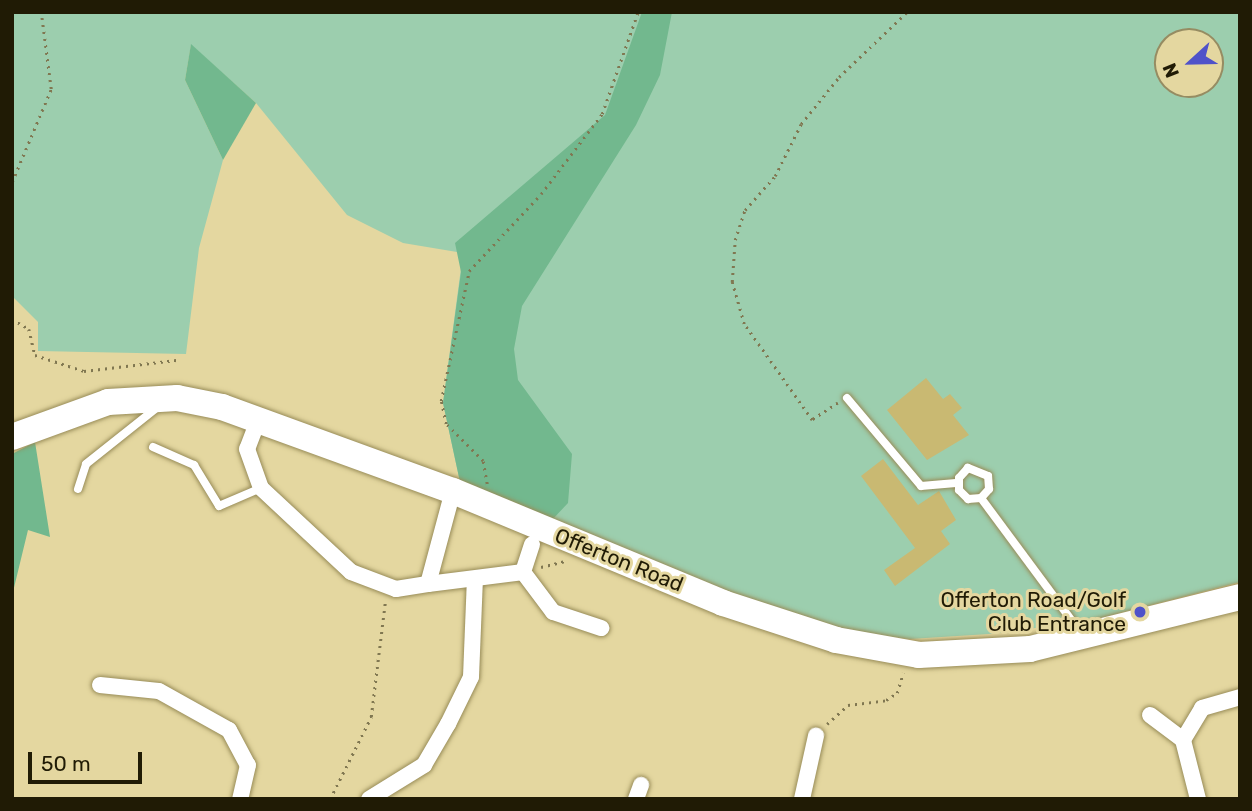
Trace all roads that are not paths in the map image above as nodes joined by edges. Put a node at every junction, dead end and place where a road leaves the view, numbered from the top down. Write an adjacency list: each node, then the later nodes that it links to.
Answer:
1 (847, 398): 6 (lane)
2 (169, 399): 3 (main road, Offerton Road); 4 (main road, Offerton Road); 8 (lane)
3 (259, 418): 7 (street); 9 (main road, Offerton Road)
4 (12, 437)
5 (153, 447): 7 (lane)
6 (959, 483): 10 (lane); 10 (lane)
7 (261, 488): 14 (street)
8 (78, 489)
9 (453, 491): 14 (street); 17 (main road, Offerton Road)
10 (981, 498): 17 (lane)
11 (532, 544): 12 (street)
12 (523, 572): 13 (street); 16 (street)
13 (475, 579): 14 (street); 24 (street)
14 (428, 584)
15 (1240, 597): 17 (main road, Offerton Road)
16 (601, 628)
17 (1084, 637)
18 (100, 685): 23 (street)
19 (1240, 697): 22 (street)
20 (1150, 715): 22 (street)
21 (816, 736): 25 (street)
22 (1184, 740): 26 (street)
23 (240, 799)
24 (369, 799)
25 (802, 799)
26 (1198, 799)

